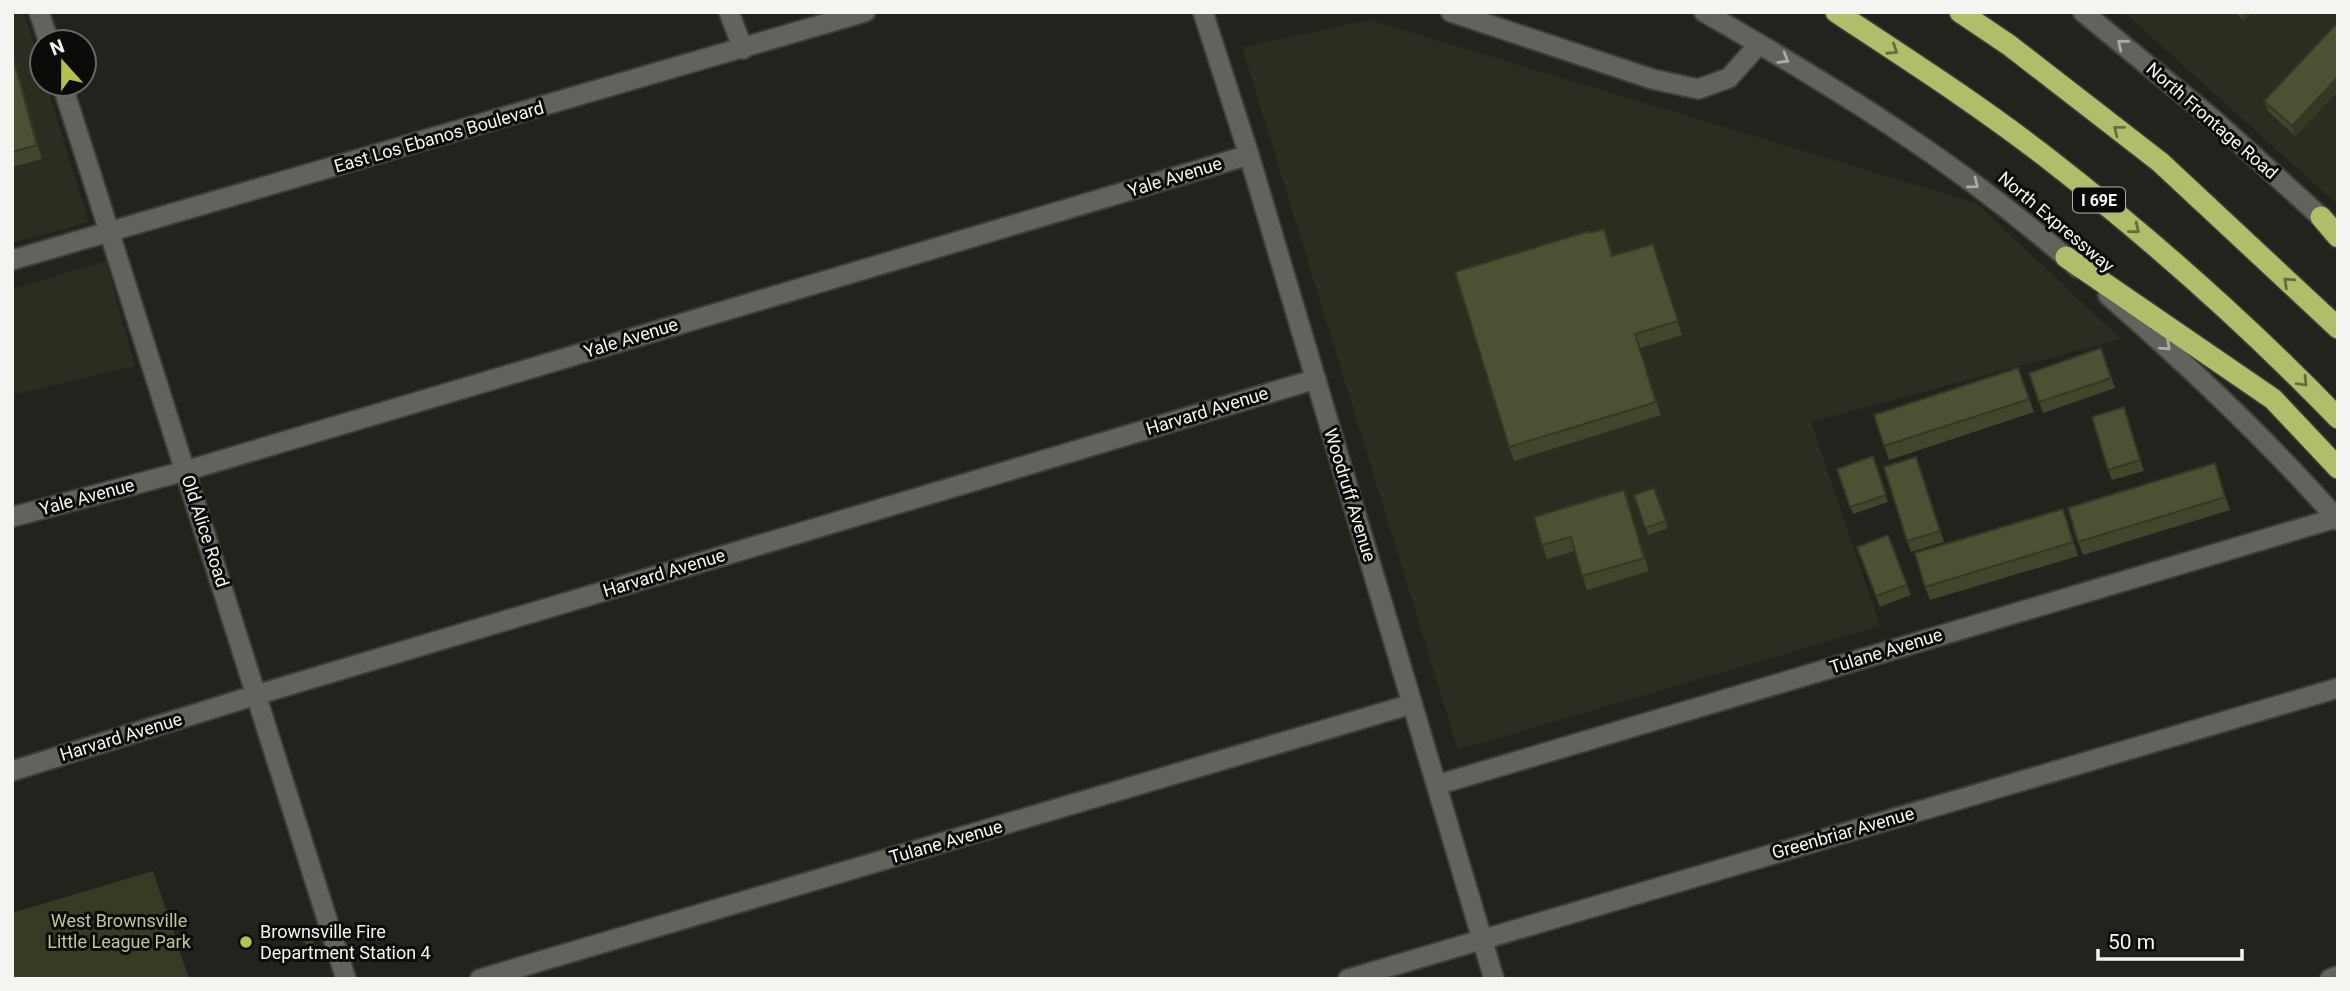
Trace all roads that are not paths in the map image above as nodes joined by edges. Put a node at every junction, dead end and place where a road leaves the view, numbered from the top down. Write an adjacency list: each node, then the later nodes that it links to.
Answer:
1 (729, 12): 10 (street)
2 (865, 12): 10 (street, East Los Ebanos Boulevard)
3 (1203, 12): 12 (street, Woodruff Avenue)
4 (1451, 12): 9 (street)
5 (1704, 12): 9 (street, North Expressway)
6 (1836, 12): 20 (highway, I 69E, one-way to 20)
7 (1960, 12): 18 (highway, one-way to 7)
8 (2083, 12): 13 (street, North Frontage Road, one-way to 8)
9 (1759, 44): 16 (street, North Expressway, one-way to 16)
10 (743, 49): 14 (street, East Los Ebanos Boulevard)
11 (66, 98): 14 (street, Old Alice Road)
12 (1250, 155): 19 (street, Woodruff Avenue); 22 (street, Yale Avenue)
13 (2321, 217): 15 (highway)
14 (109, 233): 17 (street, East Los Ebanos Boulevard); 22 (street, Old Alice Road)
15 (2338, 234)
16 (2066, 257): 21 (highway); 24 (street, North Expressway, one-way to 24)
17 (12, 260)
18 (2338, 328)
19 (1316, 379): 26 (street, Harvard Avenue); 27 (street, Woodruff Avenue)
20 (2338, 418)
21 (2338, 468)
22 (185, 471): 23 (street, Yale Avenue); 26 (street, Old Alice Road)
23 (12, 517)
24 (2337, 519): 29 (street, Tulane Avenue)
25 (2338, 688): 30 (street, Greenbriar Avenue)
26 (256, 695): 28 (street, Harvard Avenue); 32 (street, Old Alice Road)
27 (1412, 704): 29 (street, Woodruff Avenue); 33 (street, Tulane Avenue)
28 (12, 771)
29 (1437, 785): 30 (street, Woodruff Avenue)
30 (1482, 939): 34 (street, Greenbriar Avenue); 35 (street, Woodruff Avenue)
31 (2338, 976): 36 (street)
32 (346, 979)
33 (480, 979)
34 (1348, 979)
35 (1494, 979)
36 (2330, 979)

